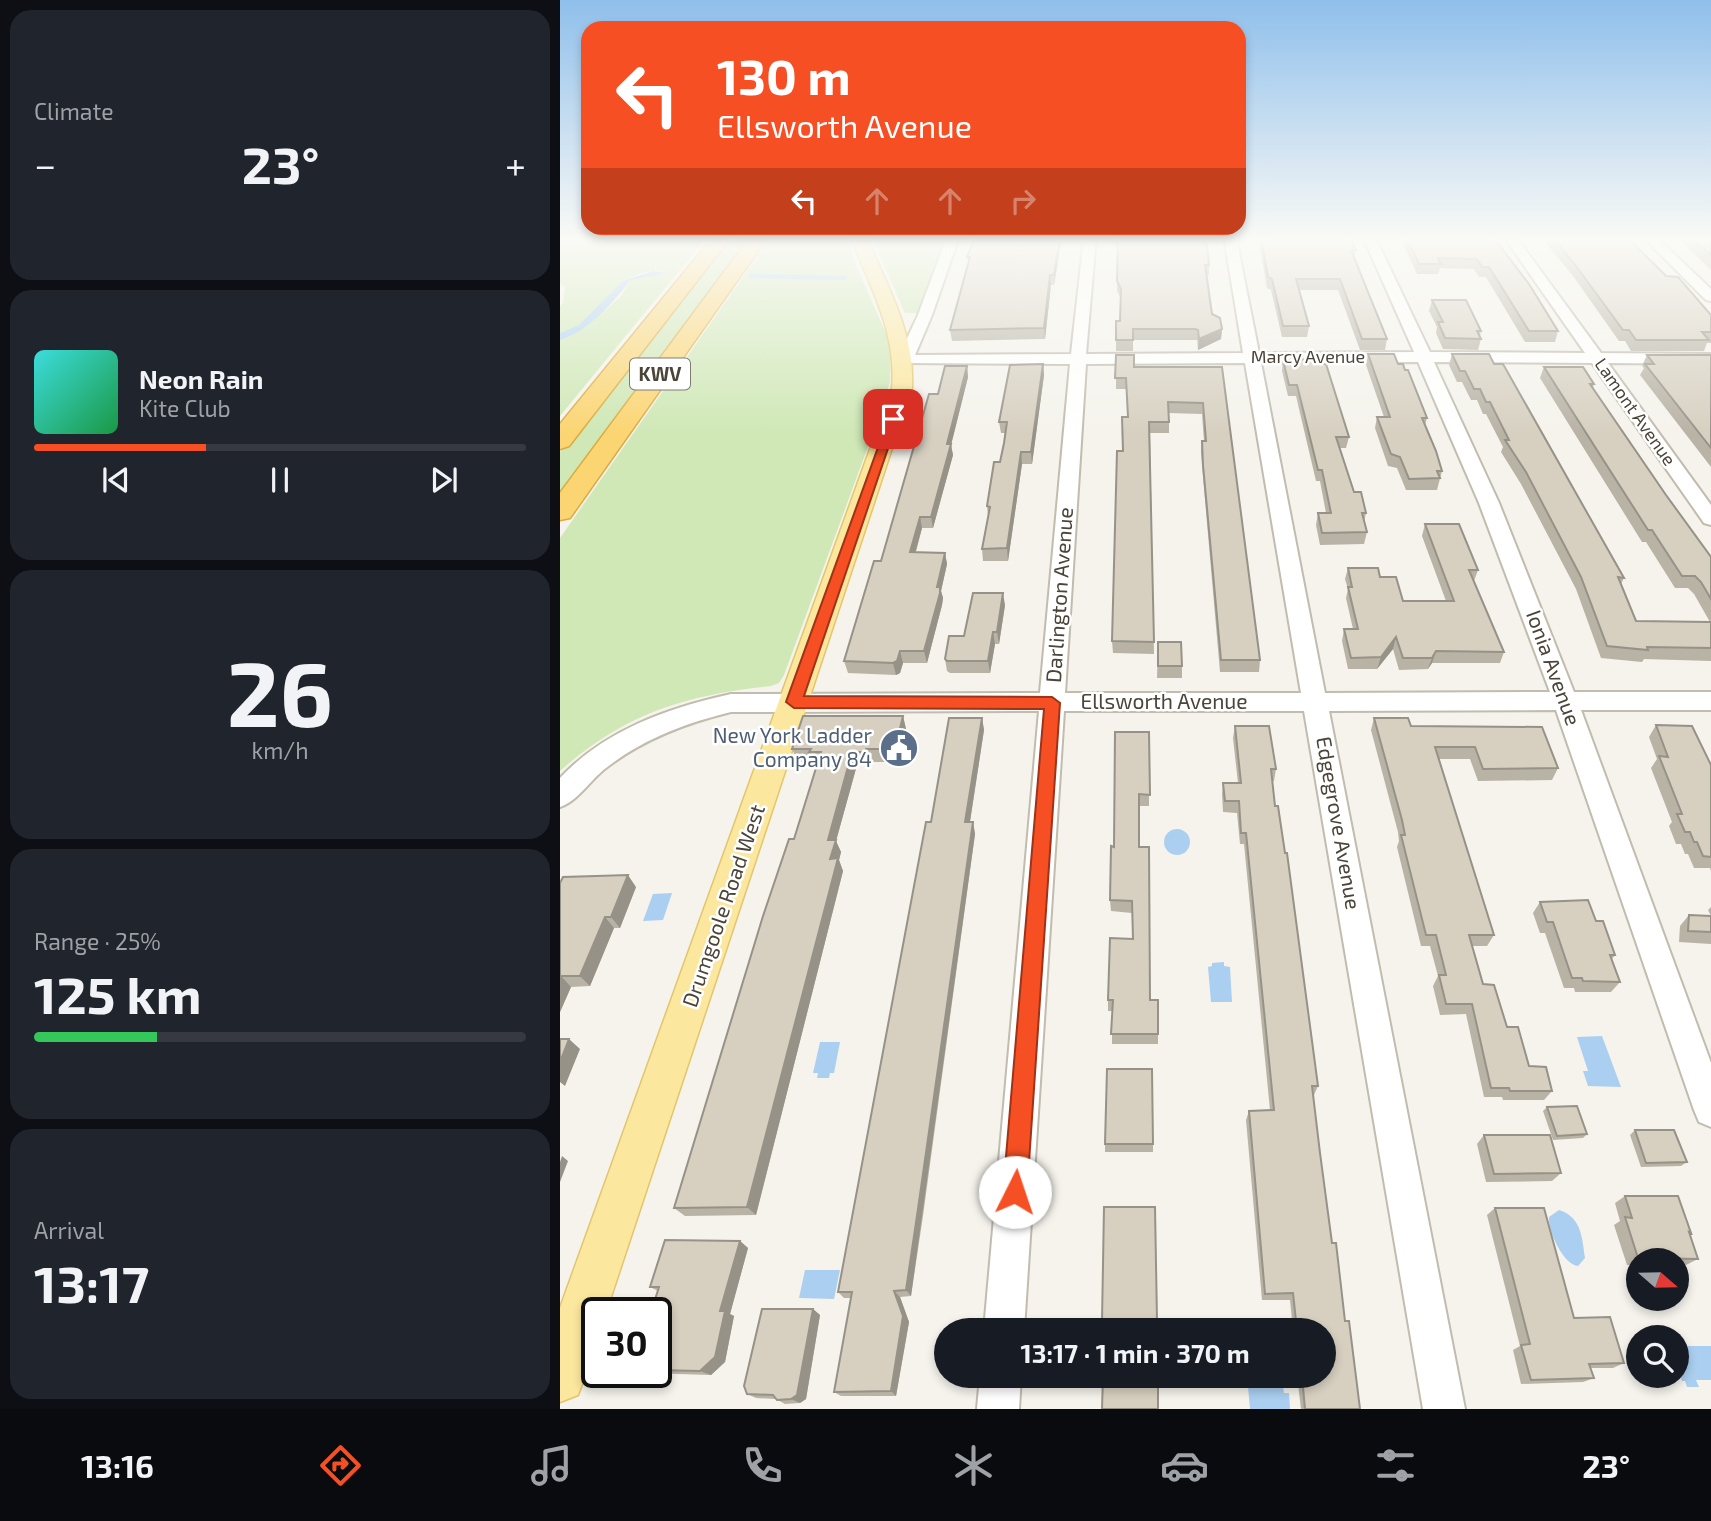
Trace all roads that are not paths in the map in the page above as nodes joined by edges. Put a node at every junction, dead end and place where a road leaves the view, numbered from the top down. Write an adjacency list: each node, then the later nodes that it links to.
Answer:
1 (670, 303): 15 (highway, KWV)
2 (711, 303): 16 (highway, KWV)
3 (887, 303): 13 (main road, Drumgoole Road West)
4 (929, 303): 13 (street)
5 (1084, 303): 14 (street, Darlington Avenue)
6 (1242, 303): 10 (street, Edgegrove Avenue)
7 (1398, 303): 9 (street, Ionia Avenue)
8 (1557, 303): 11 (street, Lamont Avenue)
9 (1422, 356): 10 (street, Marcy Avenue); 11 (street, Marcy Avenue); 18 (street, Ionia Avenue)
10 (1253, 358): 14 (street, Marcy Avenue); 19 (street, Edgegrove Avenue)
11 (1597, 359): 12 (street, Marcy Avenue); 17 (street, Lamont Avenue)
12 (1711, 359)
13 (905, 360): 14 (street, Marcy Avenue); 21 (main road, Drumgoole Road West)
14 (1078, 360): 22 (street, Darlington Avenue)
15 (560, 441)
16 (560, 512)
17 (1711, 519)
18 (1565, 700): 19 (street, Ellsworth Avenue); 20 (street, Ellsworth Avenue); 24 (street, Ionia Avenue)
19 (1316, 701): 22 (street, Ellsworth Avenue); 29 (street, Edgegrove Avenue)
20 (1711, 701)
21 (794, 702): 22 (street, Ellsworth Avenue); 23 (street, Ellsworth Avenue); 26 (main road, Drumgoole Road West)
22 (1052, 703): 25 (street, Darlington Avenue)
23 (560, 796)
24 (1711, 1110)
25 (1005, 1318)
26 (560, 1377)
27 (1000, 1388): 28 (street)
28 (998, 1409)
29 (1444, 1409)

